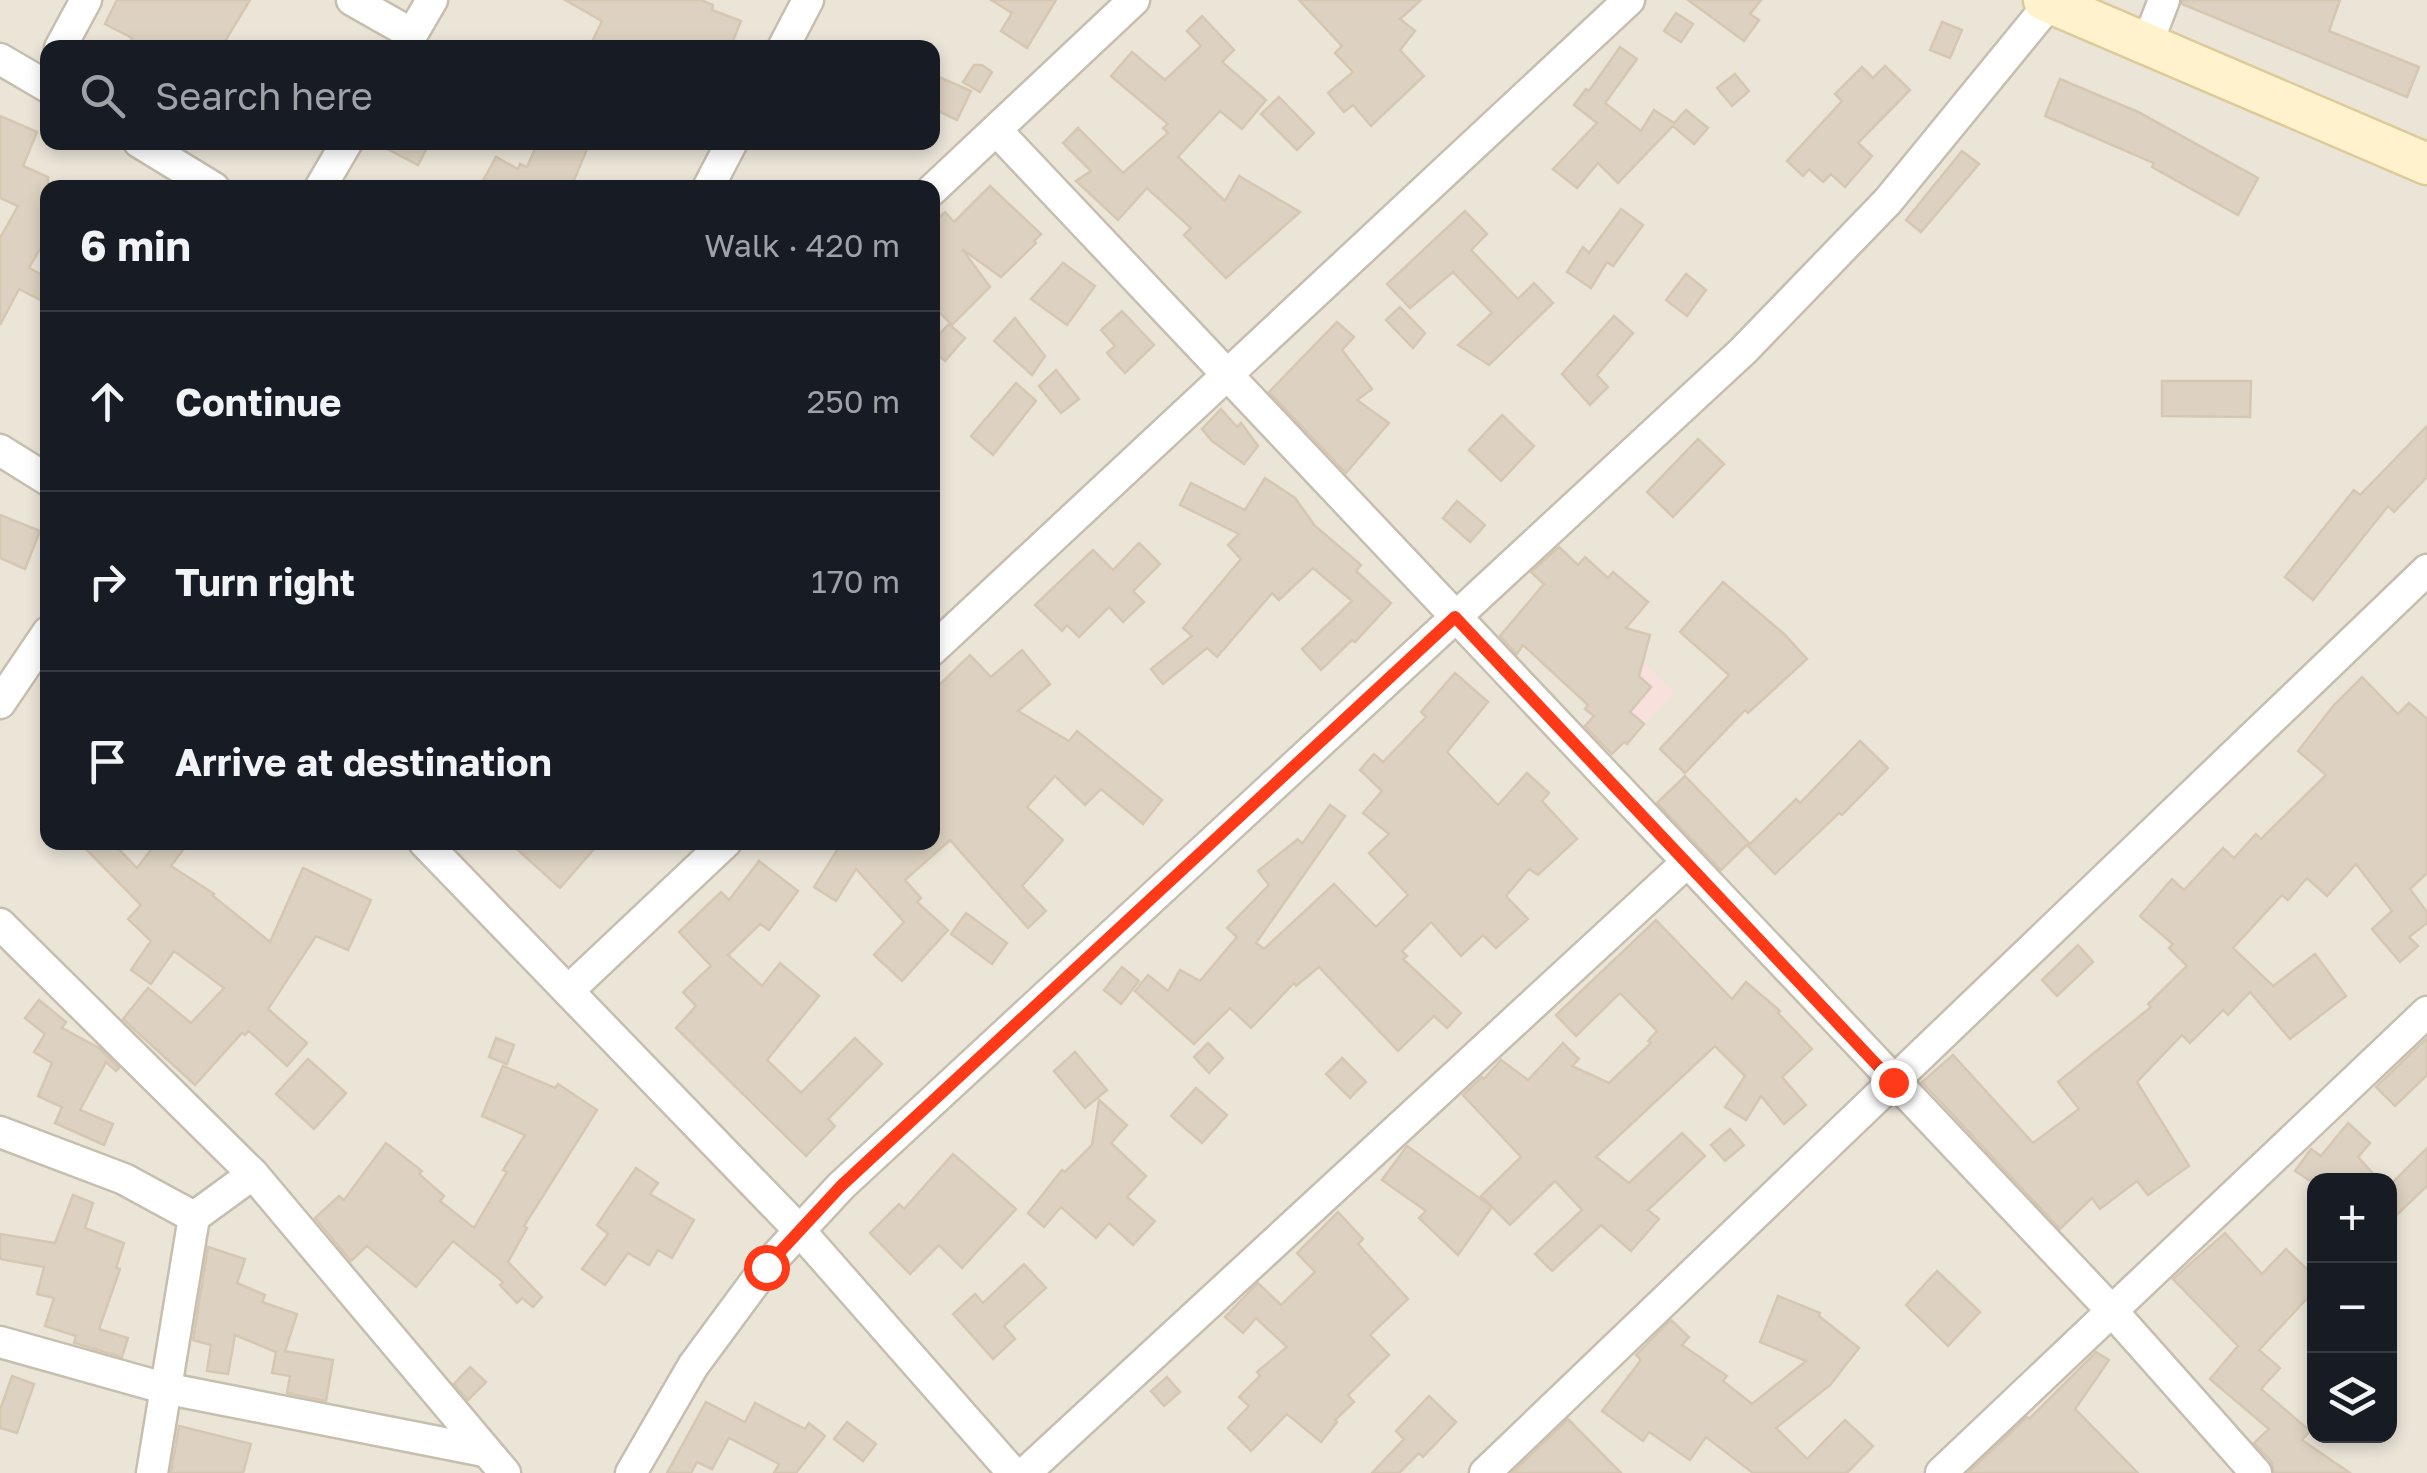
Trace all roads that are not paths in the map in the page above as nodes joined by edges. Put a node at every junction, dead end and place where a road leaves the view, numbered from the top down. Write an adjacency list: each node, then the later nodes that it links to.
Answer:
1 (86, 0): 9 (street)
2 (352, 0): 10 (street)
3 (432, 0): 11 (street)
4 (808, 0): 12 (street)
5 (1630, 0): 25 (street)
6 (2164, 0): 13 (street)
7 (1132, 1): 16 (street)
8 (2047, 1): 13 (street); 29 (street)
9 (64, 40)
10 (407, 40)
11 (409, 40)
12 (787, 40)
13 (2147, 44): 20 (street)
14 (0, 58): 15 (street)
15 (40, 78)
16 (997, 132): 24 (street); 25 (street)
17 (152, 150): 21 (street)
18 (342, 150): 22 (street)
19 (728, 150): 23 (street)
20 (2427, 164)
21 (201, 180)
22 (325, 180)
23 (712, 180)
24 (940, 183)
25 (1226, 377): 29 (street); 30 (street)
26 (0, 450): 27 (street)
27 (40, 475)
28 (2427, 570): 39 (street)
29 (1455, 617): 35 (street); 43 (street)
30 (940, 643)
31 (40, 644): 32 (street)
32 (0, 704)
33 (432, 850): 37 (street)
34 (717, 850): 37 (street)
35 (1686, 863): 39 (street); 51 (street)
36 (0, 924): 41 (street)
37 (568, 990): 43 (street)
38 (2427, 1012): 44 (street)
39 (1893, 1082): 44 (street); 52 (street)
40 (0, 1132): 42 (street)
41 (253, 1174): 42 (street); 47 (street)
42 (194, 1217): 46 (street)
43 (800, 1231): 49 (street); 50 (street)
44 (2112, 1311): 53 (street); 54 (street)
45 (0, 1342): 46 (street)
46 (164, 1388): 47 (street); 48 (street)
47 (494, 1462)
48 (152, 1473)
49 (631, 1473)
50 (1012, 1473)
51 (1025, 1473)
52 (1485, 1473)
53 (1940, 1473)
54 (2256, 1473)

